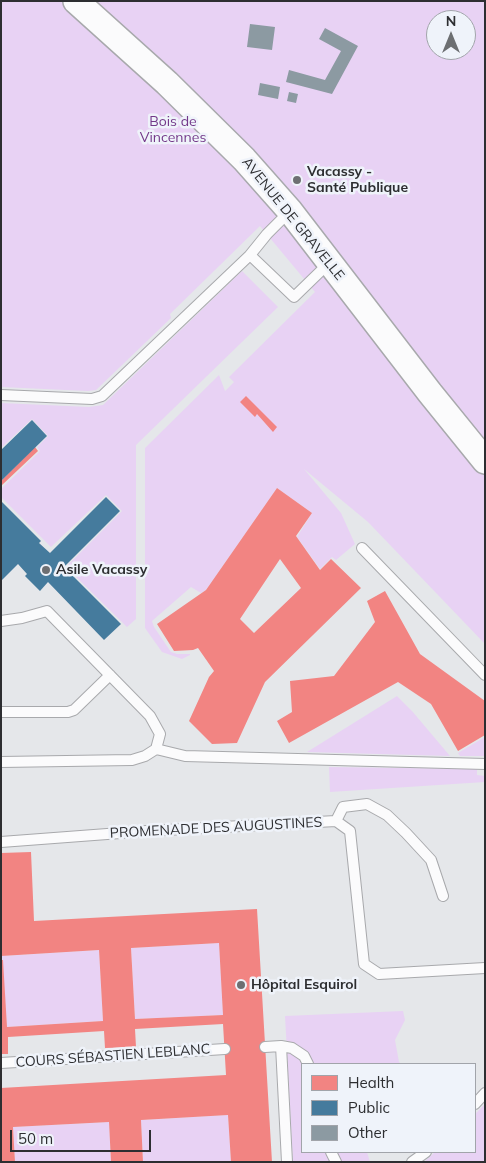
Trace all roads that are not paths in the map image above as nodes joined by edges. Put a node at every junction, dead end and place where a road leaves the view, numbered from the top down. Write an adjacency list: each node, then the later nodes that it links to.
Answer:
1 (76, 1): 2 (street, AVENUE DE GRAVELLE)
2 (290, 211): 3 (lane); 4 (street, AVENUE DE GRAVELLE)
3 (250, 255): 4 (lane); 5 (lane)
4 (330, 262): 6 (street, AVENUE DE GRAVELLE)
5 (1, 395)
6 (485, 461)
7 (362, 548): 10 (lane)
8 (1, 621): 9 (lane)
9 (110, 675): 11 (lane); 12 (lane)
10 (485, 675)
11 (1, 712)
12 (156, 749): 13 (lane); 14 (lane)
13 (1, 762)
14 (485, 764)
15 (336, 821): 16 (lane, PROMENADE DES AUGUSTINES); 17 (lane); 18 (lane, PROMENADE DES AUGUSTINES)
16 (1, 842)
17 (444, 896)
18 (485, 968)
19 (281, 1046): 20 (lane); 23 (lane); 27 (lane)
20 (265, 1047)
21 (225, 1049): 22 (lane, COURS SÉBASTIEN LEBLANC)
22 (1, 1063)
23 (308, 1063)
24 (485, 1093): 25 (lane)
25 (476, 1103)
26 (425, 1153): 28 (lane)
27 (288, 1162)
28 (412, 1162)

